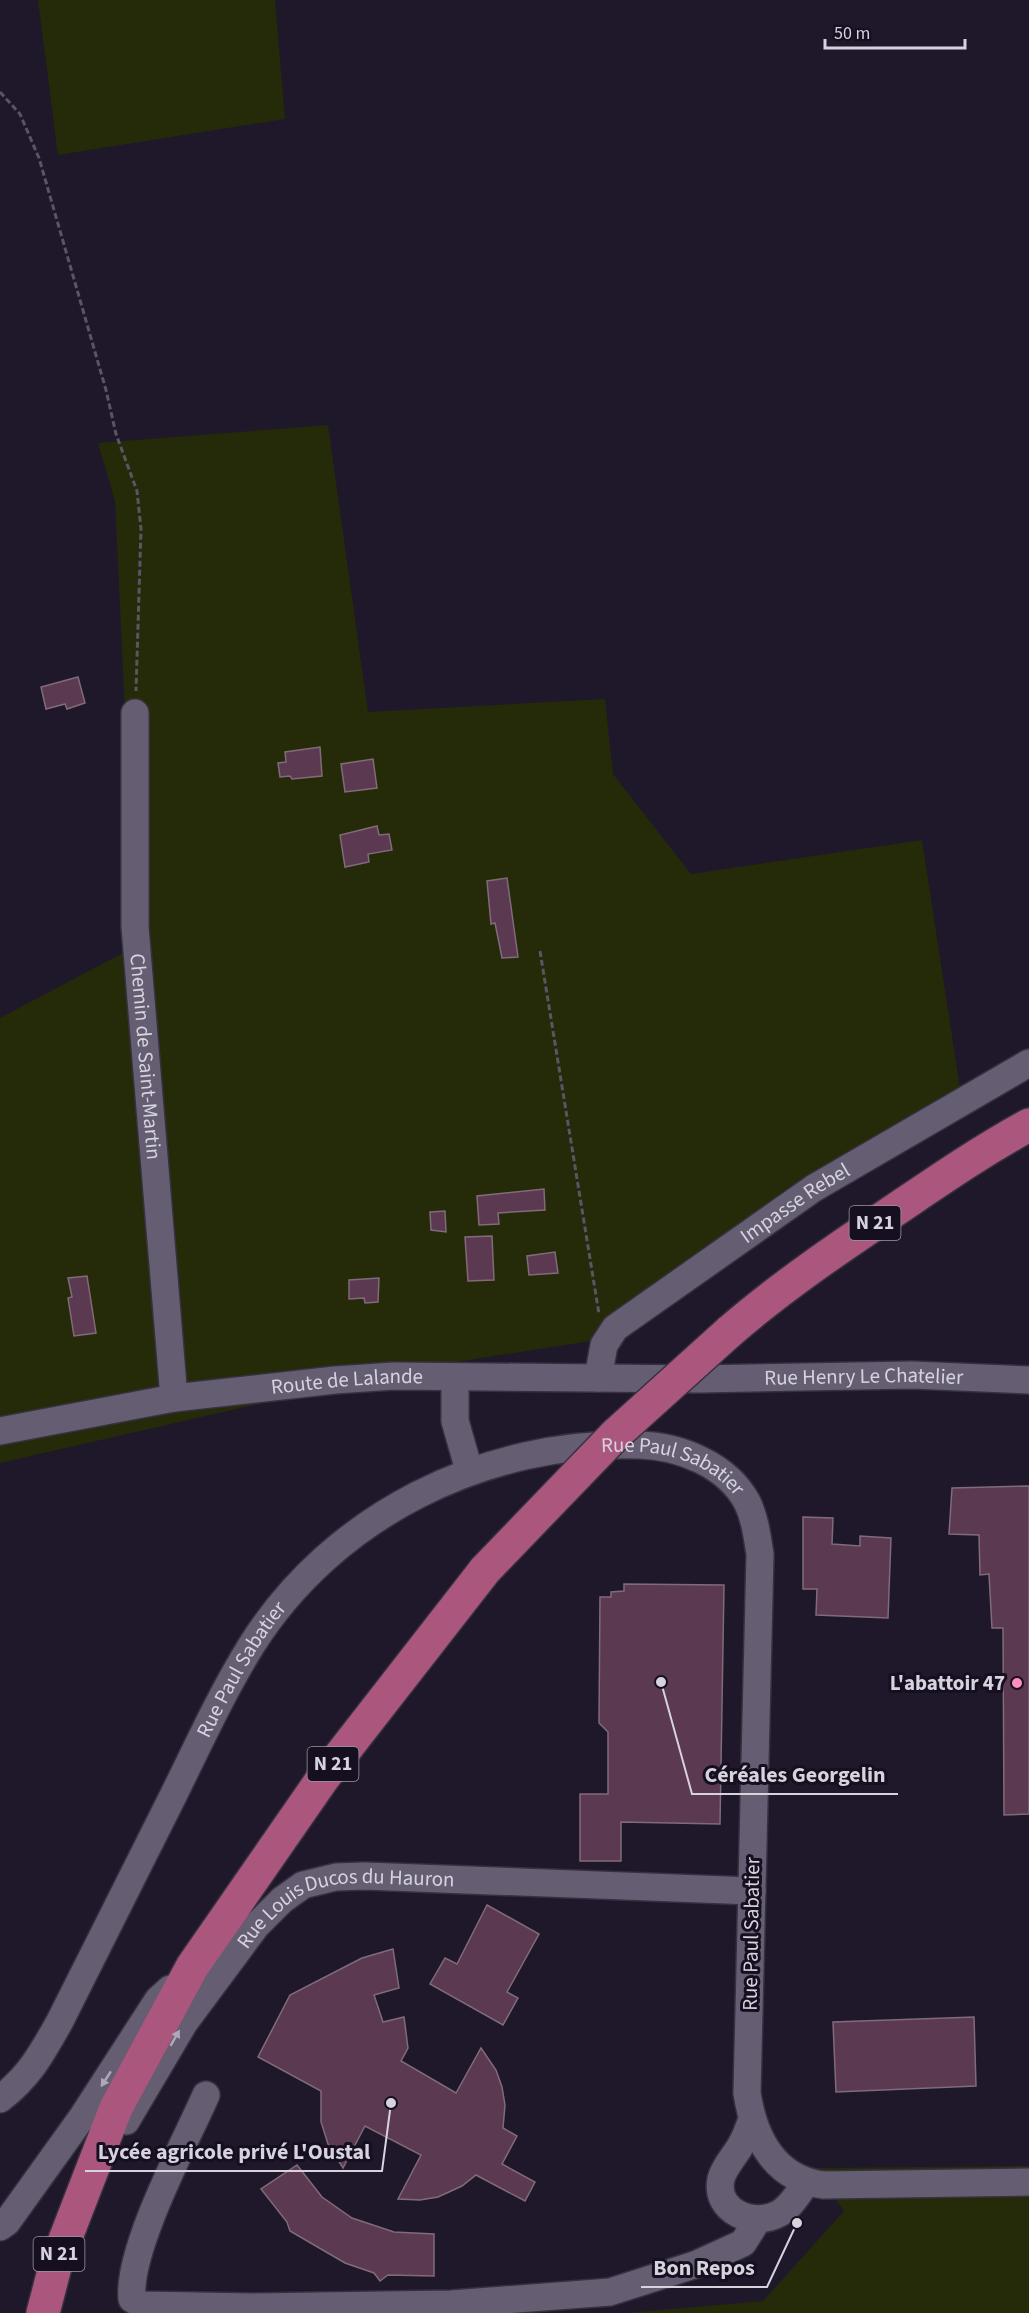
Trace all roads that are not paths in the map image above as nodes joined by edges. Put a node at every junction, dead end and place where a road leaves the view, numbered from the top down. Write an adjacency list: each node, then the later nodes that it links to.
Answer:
1 (135, 713): 8 (street, Chemin de Saint-Martin)
2 (1029, 1063): 5 (street, Impasse Rebel)
3 (1029, 1125): 12 (main road, N 21, bridge)
4 (454, 1377): 5 (street, Route de Lalande); 8 (street, Route de Lalande); 10 (street)
5 (598, 1378): 6 (street, Route de Lalande)
6 (698, 1379): 7 (street, Rue Henry Le Chatelier)
7 (1029, 1380)
8 (174, 1398): 9 (street, Route de Lalande)
9 (0, 1431)
10 (469, 1470): 11 (street, Rue Paul Sabatier); 14 (street, Rue Paul Sabatier)
11 (752, 1891): 15 (street, Rue Paul Sabatier); 18 (street, Rue Louis Ducos du Hauron, one-way to 11)
12 (192, 1966): 18 (main road, N 21); 20 (street, one-way to 20)
13 (206, 2095): 19 (street)
14 (0, 2099)
15 (751, 2122): 17 (street, Rue Paul Sabatier); 19 (street)
16 (1029, 2182): 17 (street)
17 (806, 2183): 19 (street)
18 (80, 2196): 21 (main road, N 21)
19 (757, 2221)
20 (0, 2227)
21 (43, 2313)

